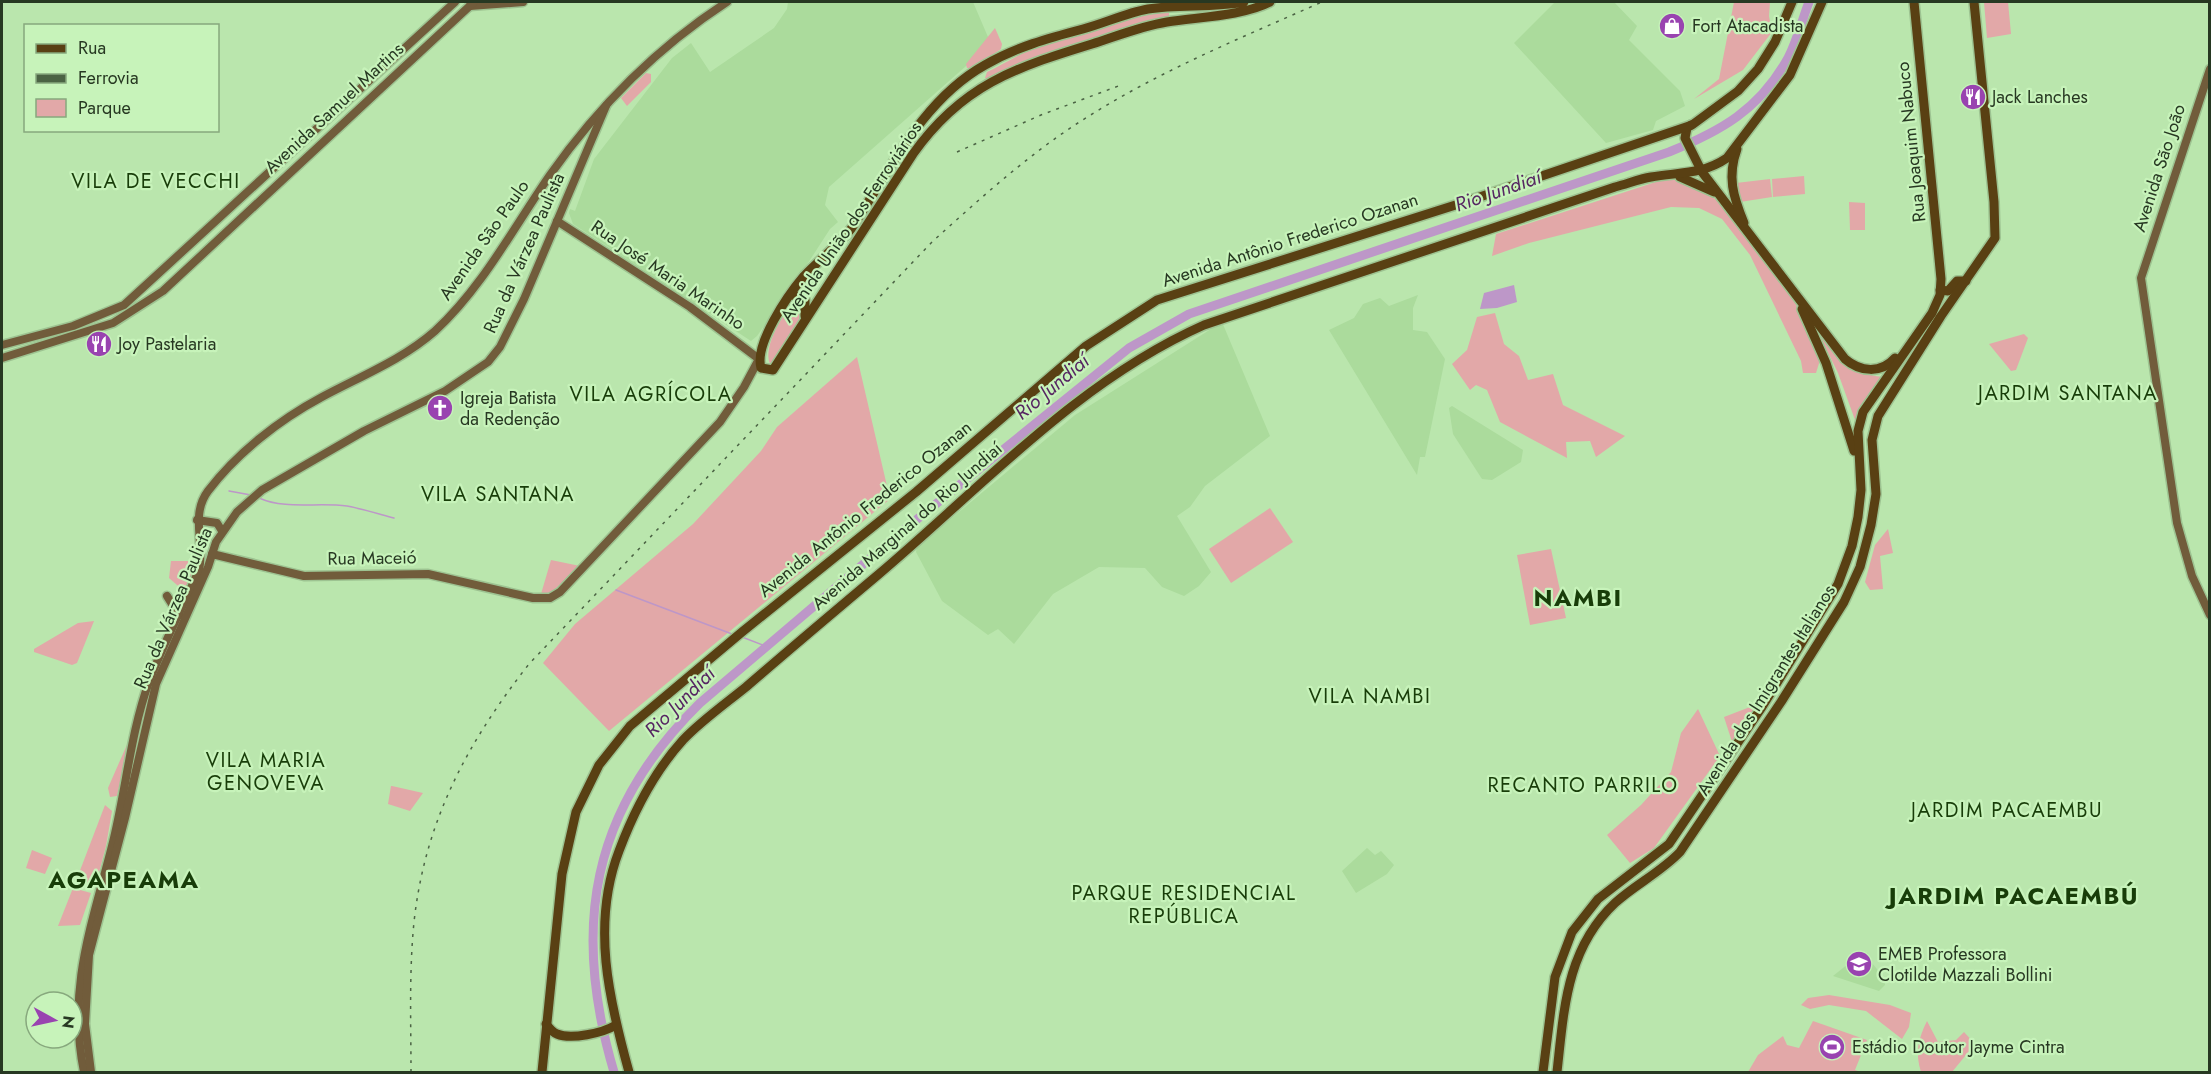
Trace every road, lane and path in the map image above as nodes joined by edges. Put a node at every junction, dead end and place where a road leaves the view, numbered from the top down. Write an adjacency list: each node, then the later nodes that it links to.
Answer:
1 (455, 2): 33 (main road, Avenida Samuel Martins)
2 (523, 2): 10 (main road)
3 (727, 2): 16 (main road, Avenida São Paulo)
4 (1244, 2): 11 (main road, Avenida União dos Ferroviários)
5 (1270, 2): 12 (main road, Avenida União dos Ferroviários)
6 (1791, 2): 17 (main road, Avenida Antônio Frederico Ozanan)
7 (1822, 2): 18 (main road)
8 (1914, 2): 26 (main road, Rua Joaquim Nabuco)
9 (1974, 2): 27 (main road, Avenida dos Imigrantes Italianos)
10 (472, 4): 35 (main road, Avenida Samuel Martins)
11 (1172, 8): 12 (main road); 13 (main road, Avenida União dos Ferroviários)
12 (1163, 23): 15 (main road, Avenida União dos Ferroviários)
13 (983, 65): 15 (main road); 29 (main road, Avenida União dos Ferroviários)
14 (2210, 69): 48 (main road, Avenida São João)
15 (985, 85): 32 (main road, Avenida União dos Ferroviários)
16 (606, 106): 19 (main road, Avenida São Paulo); 20 (main road, Rua da Várzea Paulista)
17 (1692, 125): 21 (main road); 55 (main road, Avenida Antônio Frederico Ozanan)
18 (1739, 142): 21 (main road); 25 (main road)
19 (570, 150): 20 (main road); 40 (main road, Avenida São Paulo)
20 (584, 162): 24 (main road, Rua da Várzea Paulista)
21 (1700, 168): 22 (main road, Avenida Marginal do Rio Jundiaí); 23 (main road)
22 (1668, 175): 23 (main road); 56 (main road, Avenida Marginal do Rio Jundiaí)
23 (1716, 193): 25 (main road)
24 (557, 221): 36 (main road, Rua José Maria Marinho); 41 (main road, Rua da Várzea Paulista)
25 (1747, 230): 30 (main road)
26 (1941, 279): 28 (main road, Avenida dos Imigrantes Italianos)
27 (1966, 281): 28 (main road); 31 (main road, Avenida dos Imigrantes Italianos)
28 (1940, 293): 31 (main road); 34 (main road, Avenida dos Imigrantes Italianos)
29 (791, 294): 32 (main road); 36 (main road, Avenida União dos Ferroviários)
30 (1796, 296): 34 (main road); 37 (main road)
31 (1941, 316): 39 (main road, Avenida dos Imigrantes Italianos)
32 (802, 324): 36 (main road, Avenida União dos Ferroviários)
33 (2, 345)
34 (1904, 351): 37 (main road, Avenida dos Imigrantes Italianos)
35 (2, 358)
36 (759, 358): 46 (main road, Avenida União dos Ferroviários)
37 (1858, 466): 38 (main road, Avenida dos Imigrantes Italianos)
38 (1860, 478): 39 (main road); 43 (main road, Avenida dos Imigrantes Italianos)
39 (1875, 494): 44 (main road, Avenida dos Imigrantes Italianos)
40 (196, 520): 41 (main road); 47 (main road, Rua da Várzea Paulista)
41 (222, 531): 42 (main road, Rua da Várzea Paulista)
42 (212, 554): 46 (main road, Rua Maceió); 58 (main road, Rua da Várzea Paulista)
43 (1838, 584): 44 (main road); 49 (main road, Avenida dos Imigrantes Italianos)
44 (1850, 590): 50 (main road, Avenida dos Imigrantes Italianos)
45 (167, 596): 47 (main road)
46 (533, 598)
47 (179, 615): 57 (main road, Rua da Várzea Paulista)
48 (2210, 615)
49 (1774, 688): 50 (main road); 51 (main road, Avenida dos Imigrantes Italianos)
50 (1781, 702): 52 (main road, Avenida dos Imigrantes Italianos)
51 (1762, 707): 52 (main road); 53 (main road, Avenida dos Imigrantes Italianos)
52 (1768, 723): 54 (main road, Avenida dos Imigrantes Italianos)
53 (1555, 977): 54 (main road); 61 (main road, Avenida dos Imigrantes Italianos)
54 (1566, 990): 62 (main road, Avenida dos Imigrantes Italianos)
55 (546, 1024): 56 (main road); 59 (main road)
56 (614, 1027): 60 (main road, Avenida Marginal do Rio Jundiaí)
57 (84, 1072)
58 (91, 1072)
59 (542, 1072)
60 (629, 1072)
61 (1543, 1072)
62 (1557, 1072)

